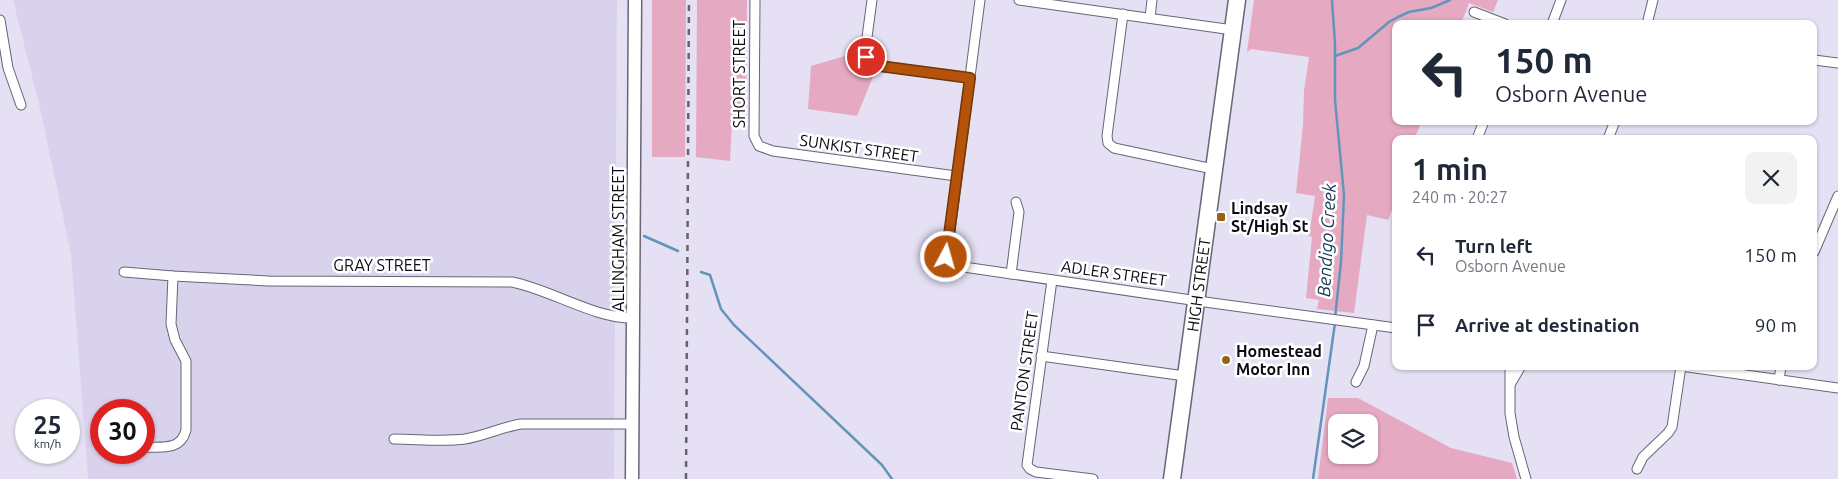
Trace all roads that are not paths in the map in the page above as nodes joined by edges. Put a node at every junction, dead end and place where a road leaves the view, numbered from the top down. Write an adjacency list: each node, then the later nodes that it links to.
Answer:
1 (635, 0): 33 (street, ALLINGHAM STREET)
2 (755, 0): 22 (street, SHORT STREET)
3 (872, 0): 20 (street)
4 (980, 0): 20 (street)
5 (1019, 0): 11 (street)
6 (1152, 0): 12 (street)
7 (1237, 0): 17 (highway, HIGH STREET)
8 (1561, 0): 15 (street)
9 (1653, 0): 16 (street)
10 (1474, 12): 14 (street)
11 (1122, 14): 12 (street); 23 (street)
12 (1150, 18): 17 (street)
13 (0, 20): 21 (street)
14 (1495, 20)
15 (1554, 20)
16 (1648, 20)
17 (1233, 30): 23 (highway, HIGH STREET)
18 (1817, 60): 19 (street)
19 (1838, 63)
20 (970, 78): 24 (street)
21 (21, 105)
22 (759, 146): 24 (street, SUNKIST STREET)
23 (1213, 169): 32 (highway, HIGH STREET)
24 (956, 176): 29 (street, ADLER STREET)
25 (1838, 196): 27 (street)
26 (1016, 202): 29 (street)
27 (1817, 245)
28 (124, 272): 30 (street, GRAY STREET)
29 (1011, 274): 31 (street, ADLER STREET)
30 (173, 276): 33 (street, GRAY STREET); 49 (street)
31 (1052, 280): 32 (street, ADLER STREET); 36 (street, PANTON STREET)
32 (1195, 300): 34 (street, ADLER STREET); 42 (highway, HIGH STREET)
33 (634, 318): 47 (street, ALLINGHAM STREET)
34 (1373, 325): 35 (street, ADLER STREET); 44 (street)
35 (1392, 327)
36 (1041, 356): 42 (street); 52 (street, PANTON STREET)
37 (1510, 370): 45 (street)
38 (1519, 370): 45 (street)
39 (1680, 370): 50 (street)
40 (1709, 370): 43 (street)
41 (1780, 370): 43 (street)
42 (1185, 376): 53 (highway, HIGH STREET)
43 (1779, 380): 46 (street)
44 (1356, 382)
45 (1510, 385): 54 (street)
46 (1838, 388)
47 (633, 424): 48 (street); 51 (street, ALLINGHAM STREET)
48 (394, 439)
49 (155, 447)
50 (1638, 469)
51 (632, 479)
52 (1093, 479)
53 (1172, 479)
54 (1526, 479)

